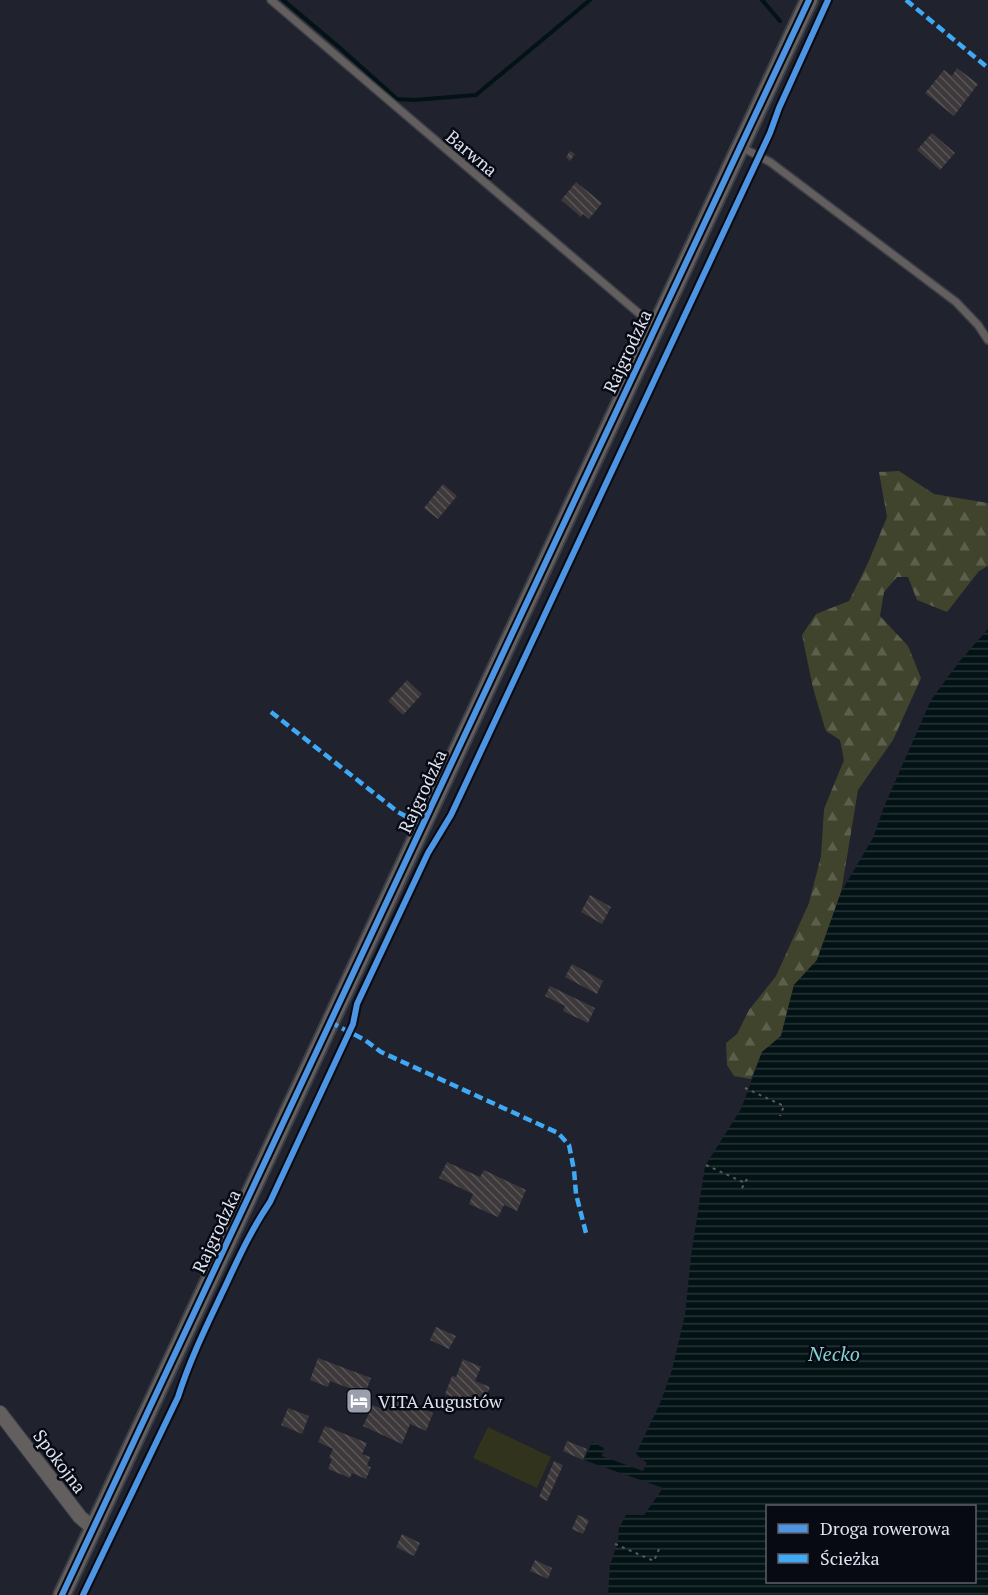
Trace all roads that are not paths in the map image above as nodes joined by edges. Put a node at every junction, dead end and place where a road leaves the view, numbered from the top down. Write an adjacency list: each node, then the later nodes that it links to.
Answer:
1 (271, 0): 4 (lane, Barwna)
2 (809, 0): 3 (street, Rajgrodzka)
3 (740, 146): 4 (street, Rajgrodzka); 5 (lane)
4 (656, 324): 7 (street, Rajgrodzka)
5 (988, 340)
6 (0, 1413): 7 (street, Spokojna)
7 (93, 1529): 8 (street, Rajgrodzka)
8 (62, 1595)

